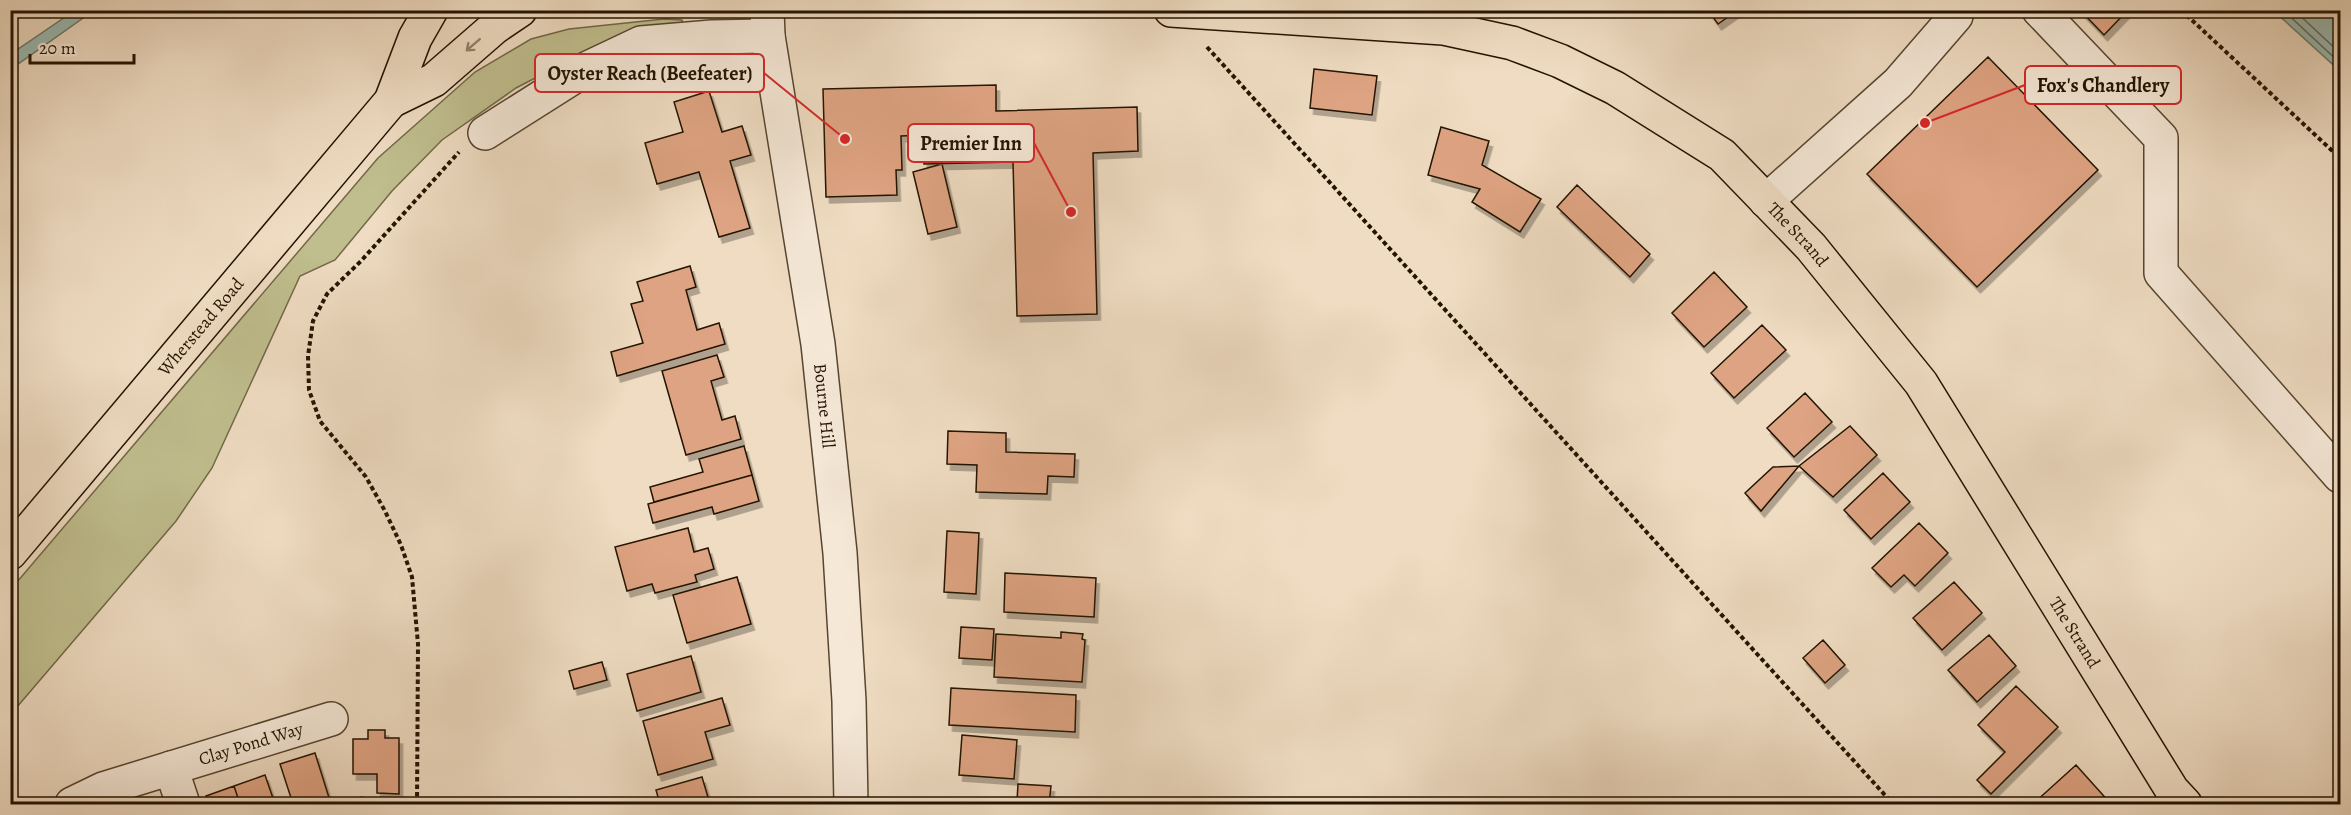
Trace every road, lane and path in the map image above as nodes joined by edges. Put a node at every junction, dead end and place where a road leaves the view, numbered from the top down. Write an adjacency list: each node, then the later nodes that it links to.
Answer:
1 (431, 10): 8 (main road)
2 (520, 10): 8 (main road, one-way to 8)
3 (1957, 10): 11 (street)
4 (2039, 10): 12 (street)
5 (2181, 10): 10 (path)
6 (1173, 11): 11 (main road, The Strand); 20 (path)
7 (768, 23): 9 (street); 19 (street, Bourne Hill)
8 (392, 101): 13 (main road, Wherstead Road)
9 (484, 133): 18 (path)
10 (2340, 158)
11 (1766, 201): 21 (main road, The Strand)
12 (2340, 476)
13 (10, 553)
14 (332, 719): 15 (street, Clay Pond Way)
15 (171, 768): 16 (street, Clay Pond Way); 17 (street)
16 (72, 804)
17 (183, 804)
18 (417, 804)
19 (851, 804)
20 (1893, 804)
21 (2184, 804)

